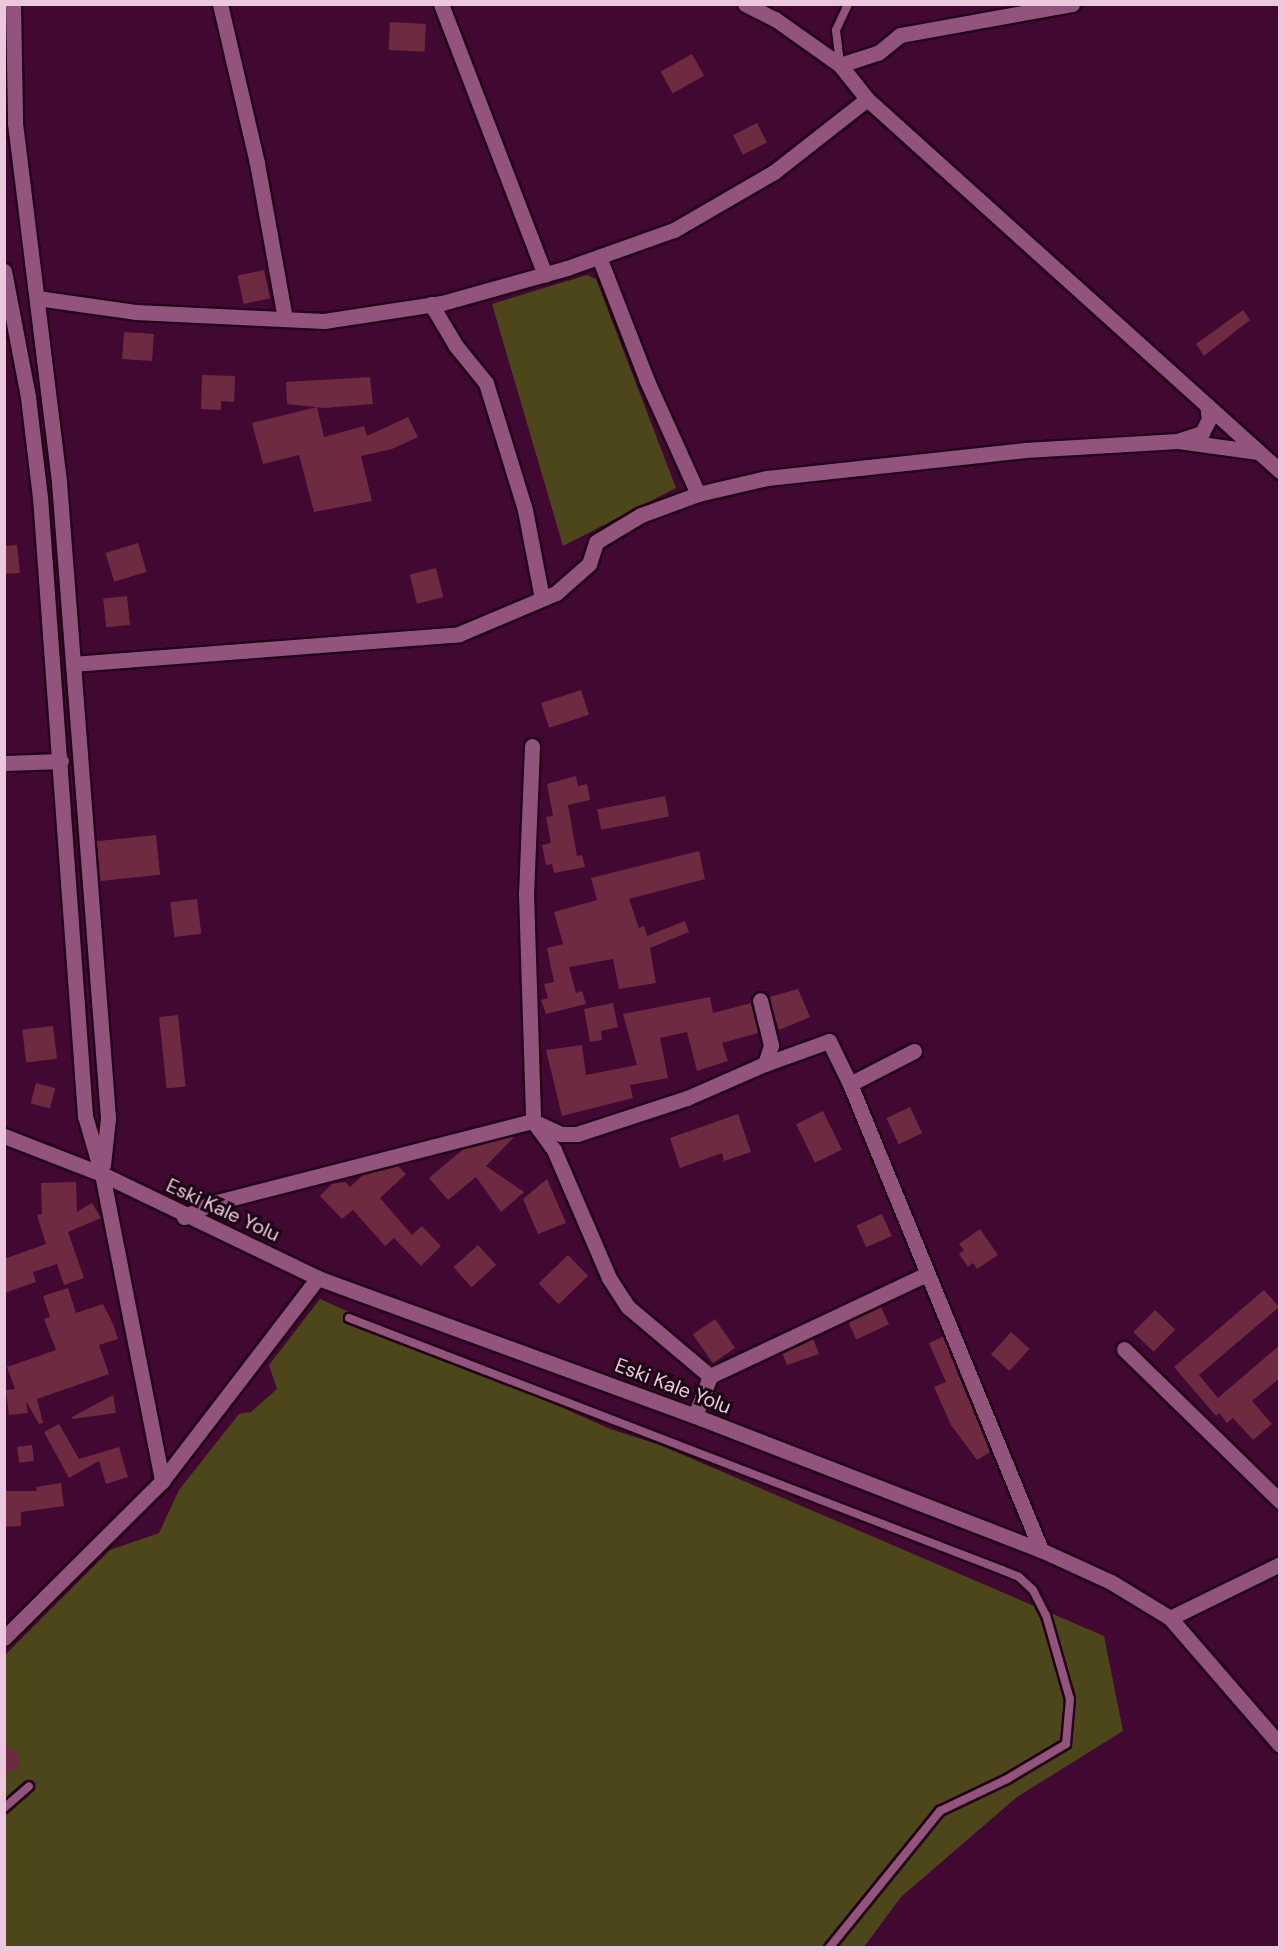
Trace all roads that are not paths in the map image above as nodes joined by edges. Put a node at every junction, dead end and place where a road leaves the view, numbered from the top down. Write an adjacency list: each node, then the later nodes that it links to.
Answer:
1 (220, 4): 16 (street)
2 (441, 4): 13 (street)
3 (745, 4): 9 (street)
4 (848, 4): 9 (lane)
5 (1072, 4): 9 (street)
6 (12, 6): 7 (street)
7 (12, 37): 8 (street); 14 (street)
8 (4, 51)
9 (840, 65): 10 (street)
10 (867, 99): 11 (street); 17 (street)
11 (599, 257): 13 (street); 21 (street)
12 (4, 271): 25 (street)
13 (545, 274): 15 (street)
14 (37, 298): 16 (street); 23 (street)
15 (431, 304): 16 (street); 22 (street)
16 (285, 319)
17 (1207, 405): 18 (street); 19 (street)
18 (1178, 441): 19 (street); 21 (street)
19 (1258, 452): 20 (street)
20 (1280, 471)
21 (698, 495): 22 (street)
22 (542, 598): 23 (street)
23 (73, 664): 33 (street)
24 (532, 746): 31 (street)
25 (61, 761): 26 (street); 33 (street)
26 (4, 763)
27 (760, 1000): 29 (street)
28 (914, 1051): 30 (street)
29 (765, 1064): 30 (street); 31 (street)
30 (849, 1084): 35 (street)
31 (533, 1120): 34 (street); 39 (street)
32 (4, 1136): 33 (street, Eski Kale Yolu)
33 (102, 1174): 34 (street, Eski Kale Yolu); 41 (street)
34 (184, 1217): 36 (street, Eski Kale Yolu)
35 (925, 1275): 39 (street); 43 (street)
36 (318, 1278): 40 (street, Eski Kale Yolu); 41 (street)
37 (349, 1318): 50 (lane)
38 (1124, 1350): 42 (street)
39 (710, 1376): 40 (street)
40 (695, 1416): 43 (street, Eski Kale Yolu)
41 (162, 1481): 46 (street)
42 (1280, 1501)
43 (1041, 1550): 45 (street, Eski Kale Yolu)
44 (1280, 1564): 45 (street)
45 (1170, 1618): 47 (street, Eski Kale Yolu)
46 (4, 1638)
47 (1280, 1745)
48 (28, 1786): 49 (lane)
49 (4, 1808)
50 (829, 1947)

